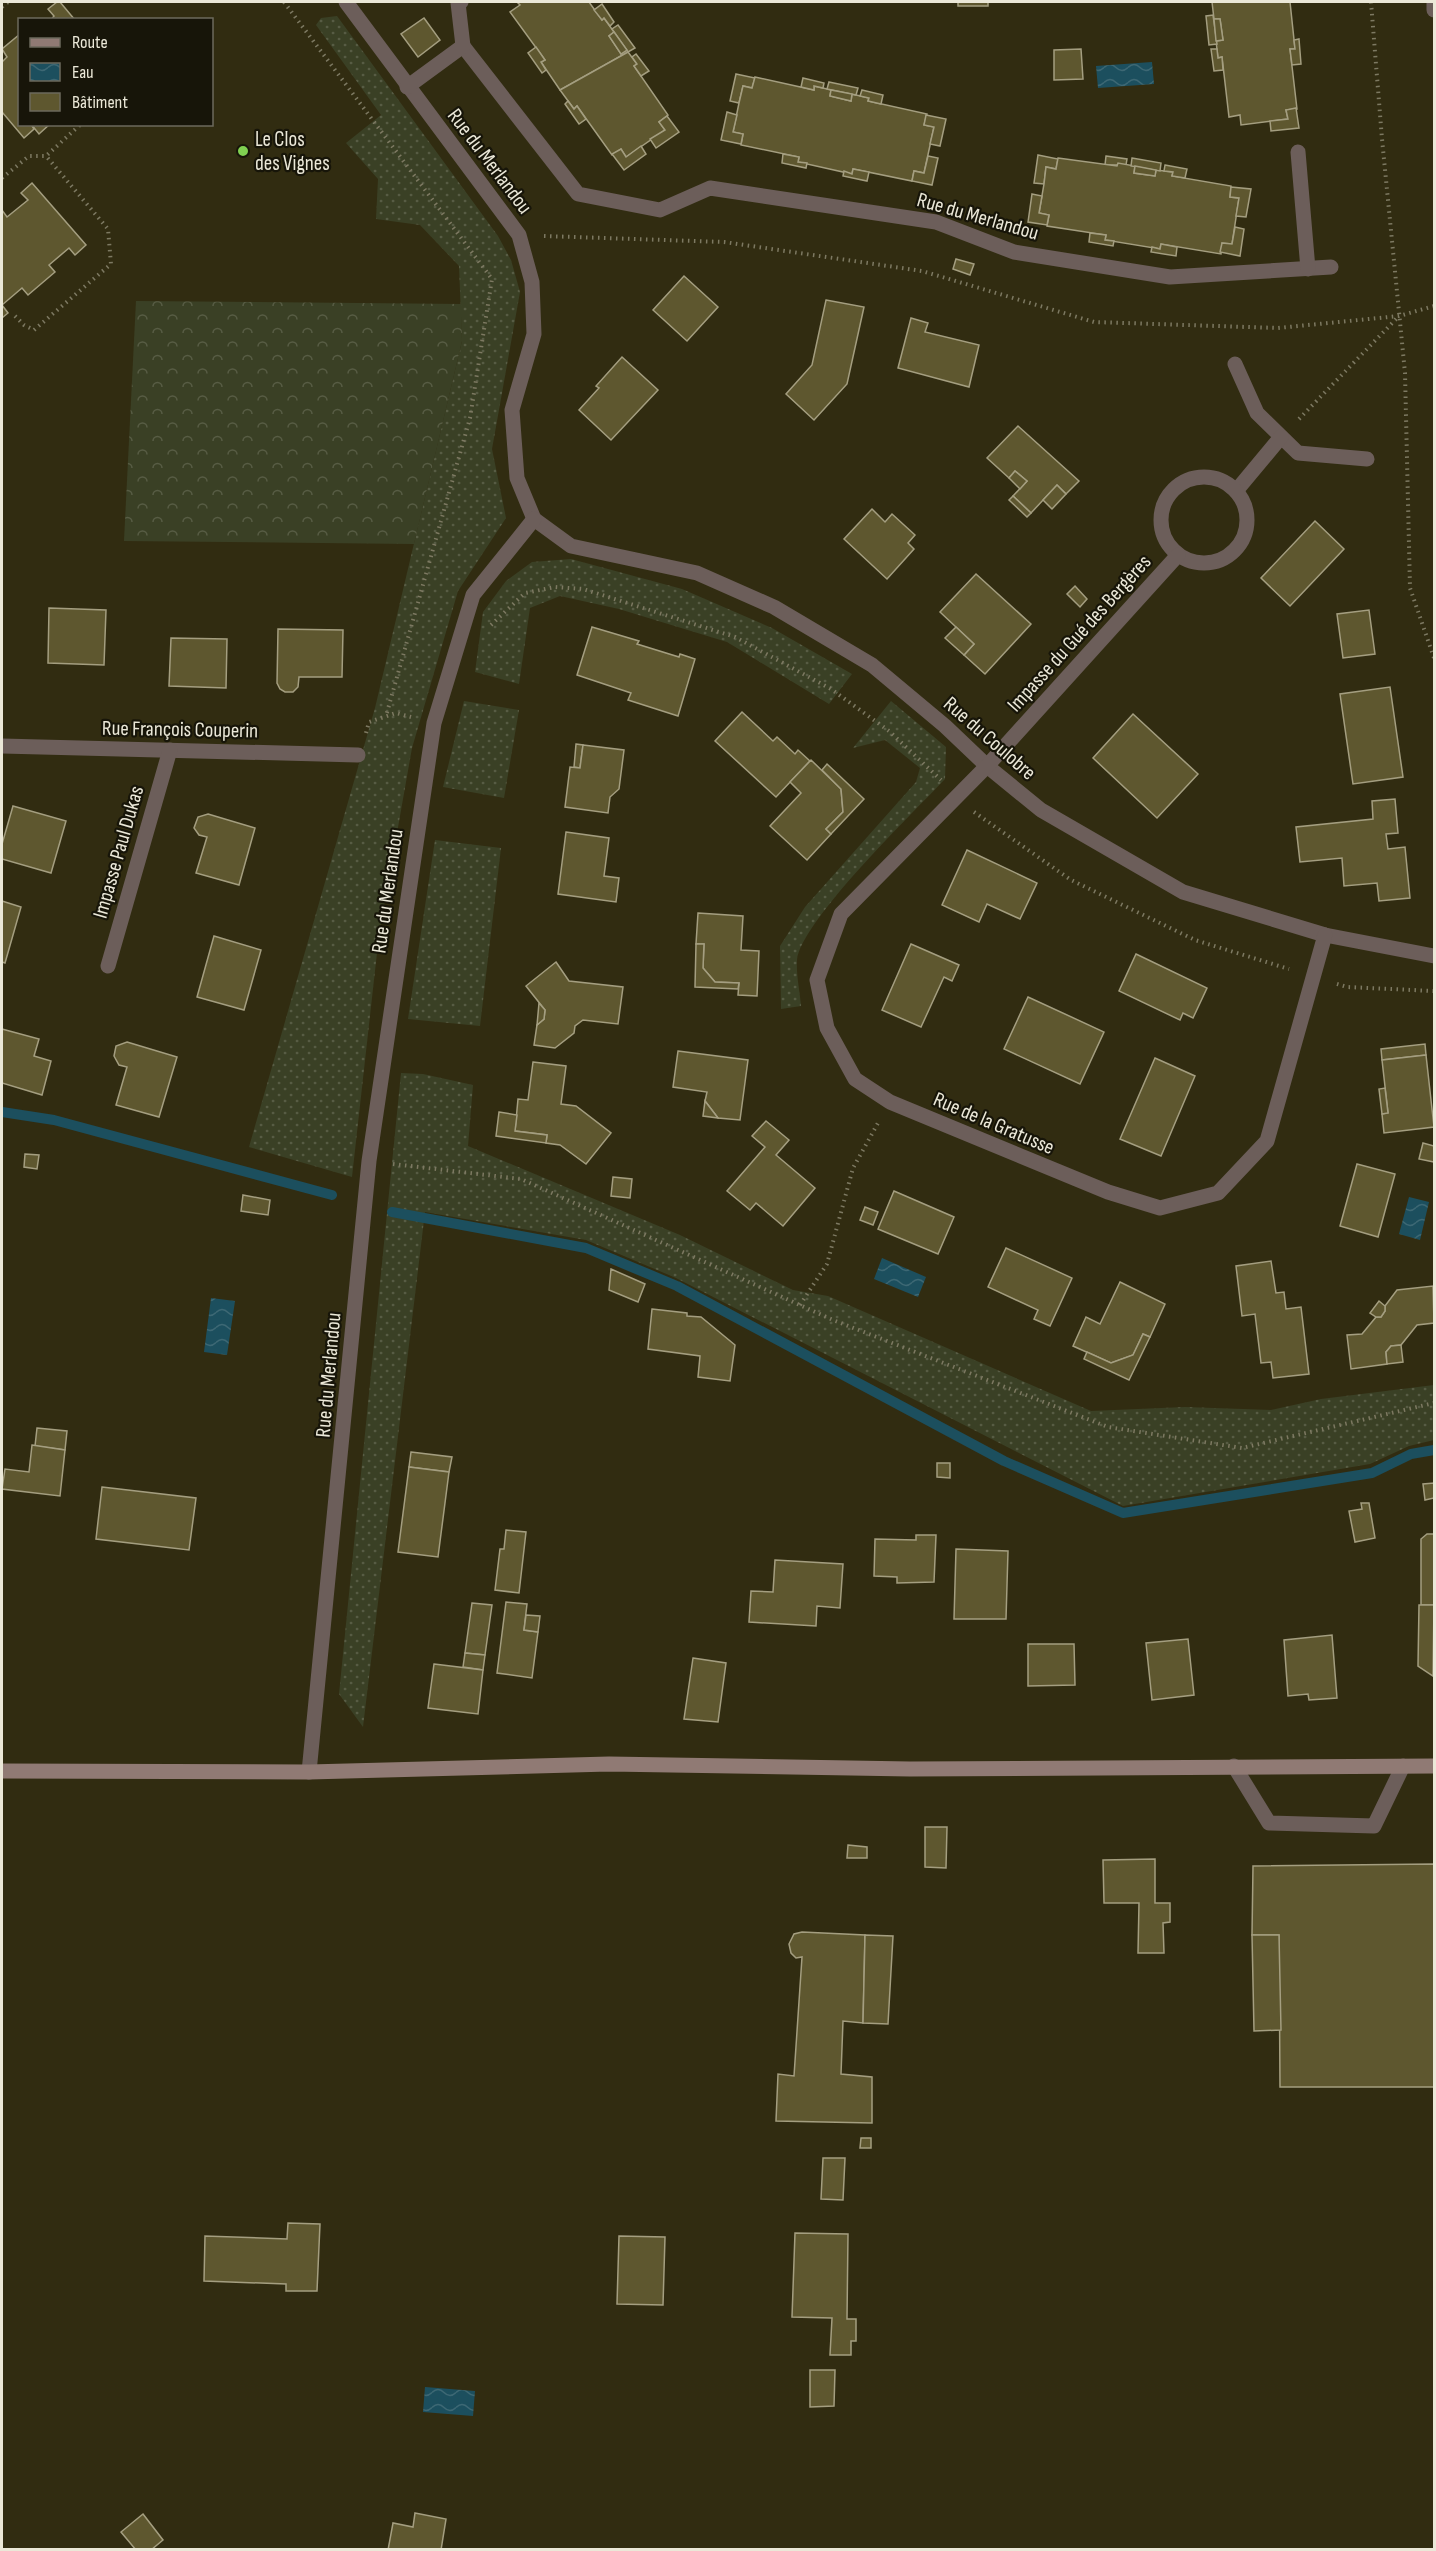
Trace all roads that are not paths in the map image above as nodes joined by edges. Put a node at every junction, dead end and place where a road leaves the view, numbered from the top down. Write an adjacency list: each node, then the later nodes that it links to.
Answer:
1 (346, 2): 6 (street, Rue du Merlandou)
2 (461, 2): 5 (street)
3 (1434, 2): 4 (street)
4 (1434, 9)
5 (463, 46): 6 (street); 9 (street, Rue du Merlandou)
6 (407, 87): 14 (street, Rue du Merlandou)
7 (1298, 152): 9 (street)
8 (1331, 267): 9 (street, Rue du Merlandou)
9 (1308, 269)
10 (1235, 364): 11 (street)
11 (1281, 437): 12 (street); 13 (street)
12 (1367, 459)
13 (1236, 491): 15 (street, Impasse du Gué des Bergères); 15 (street, Impasse du Gué des Bergères)
14 (534, 519): 19 (street, Rue du Coulobre); 27 (street, Rue du Merlandou)
15 (1178, 555): 19 (street, Impasse du Gué des Bergères)
16 (2, 746): 17 (street, Rue François Couperin)
17 (170, 750): 18 (street, Rue François Couperin); 22 (street, Impasse Paul Dukas)
18 (358, 755)
19 (987, 766): 20 (street, Rue du Coulobre); 20 (street, Rue de la Gratusse)
20 (1325, 935): 21 (street, Rue du Coulobre)
21 (1434, 956)
22 (108, 966)
23 (1234, 1766): 24 (main road); 24 (street); 27 (main road)
24 (1403, 1766): 25 (main road)
25 (1434, 1766)
26 (2, 1771): 27 (main road)
27 (309, 1772)

